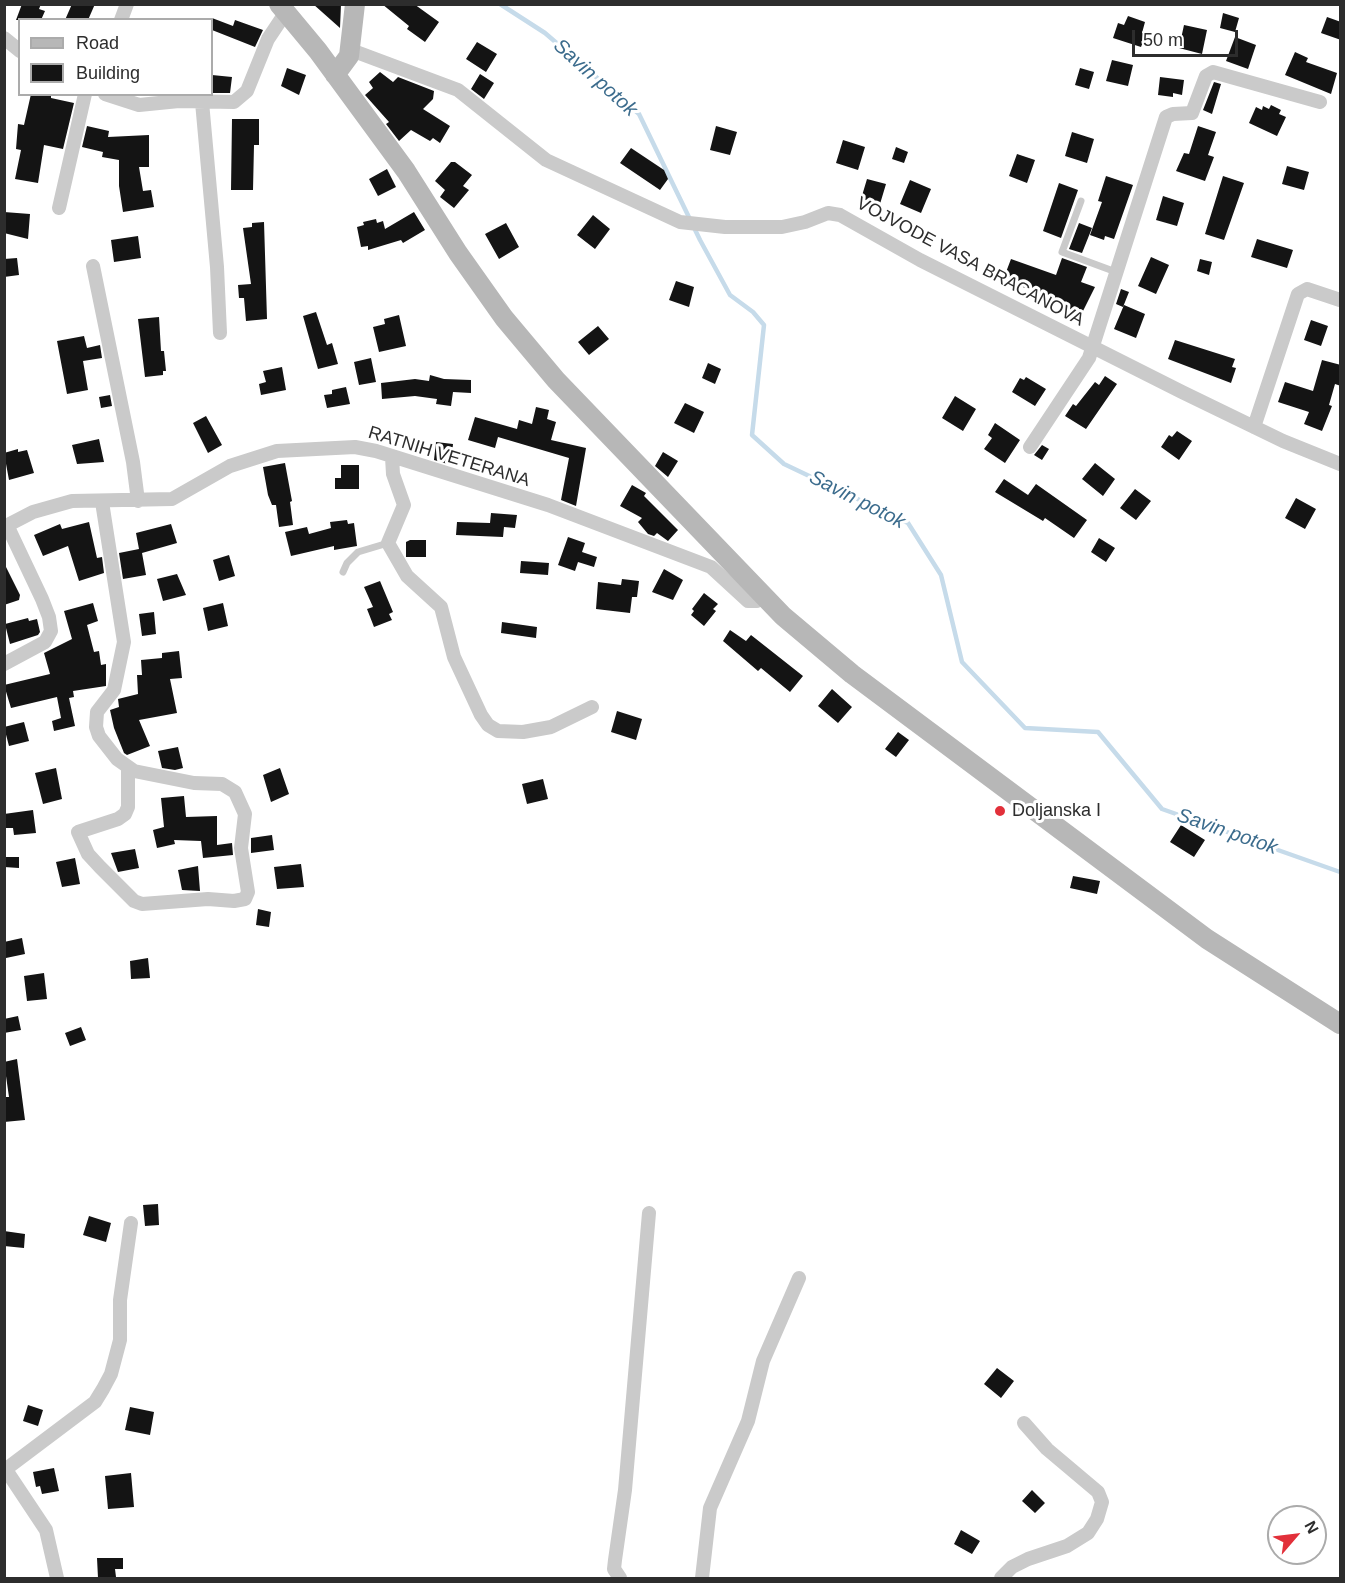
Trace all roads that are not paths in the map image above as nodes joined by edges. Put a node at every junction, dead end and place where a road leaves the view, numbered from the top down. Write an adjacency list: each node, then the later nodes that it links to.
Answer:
1 (355, 4): 5 (street)
2 (283, 8): 6 (street); 9 (street)
3 (4, 38): 4 (street)
4 (18, 49)
5 (351, 50): 6 (street); 17 (street, VOJVODE VASA BRACANOVA)
6 (335, 75): 27 (street)
7 (85, 96): 12 (street)
8 (111, 96): 9 (street)
9 (202, 102): 16 (street)
10 (1320, 102): 14 (street)
11 (1082, 201): 14 (lane)
12 (59, 208)
13 (93, 266): 22 (street)
14 (1116, 272): 17 (street)
15 (1341, 300): 18 (street)
16 (220, 333)
17 (1092, 346): 18 (street, VOJVODE VASA BRACANOVA); 19 (street)
18 (1254, 427): 21 (street, VOJVODE VASA BRACANOVA)
19 (1030, 447)
20 (392, 457): 22 (street, RATNIH VETERANA); 25 (street); 27 (street, RATNIH VETERANA)
21 (1341, 464)
22 (138, 501): 23 (street, RATNIH VETERANA)
23 (102, 502): 24 (street, RATNIH VETERANA); 30 (street)
24 (5, 523): 28 (street)
25 (388, 543): 26 (lane); 29 (street)
26 (344, 572)
27 (764, 597): 31 (street)
28 (4, 664)
29 (592, 707)
30 (128, 768): 30 (street)
31 (1341, 1024)
32 (650, 1213): 38 (street)
33 (131, 1223): 36 (street)
34 (799, 1278): 39 (street)
35 (1024, 1424): 40 (street)
36 (5, 1468): 37 (street)
37 (57, 1578)
38 (620, 1578)
39 (702, 1578)
40 (1001, 1578)

